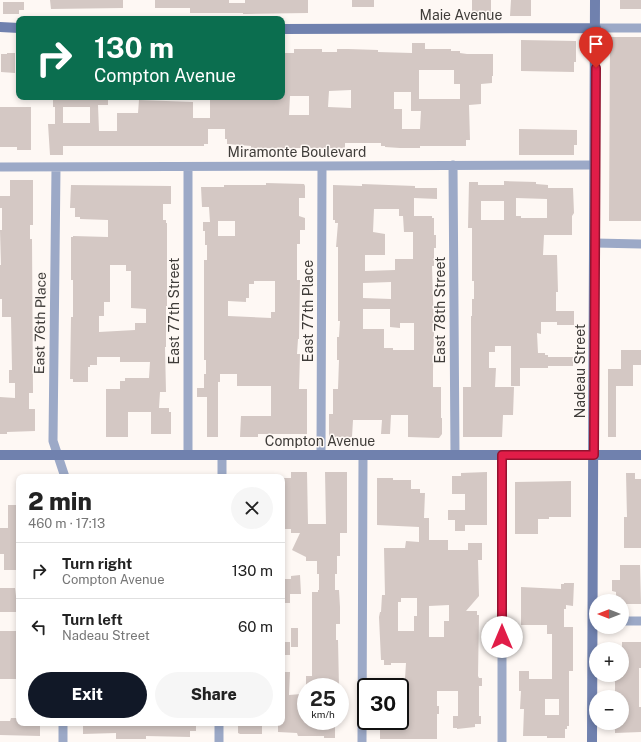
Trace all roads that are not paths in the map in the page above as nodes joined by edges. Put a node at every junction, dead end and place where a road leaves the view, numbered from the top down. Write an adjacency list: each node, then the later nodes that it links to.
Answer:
1 (595, 0): 4 (main road, Nadeau Street)
2 (0, 28): 3 (main road)
3 (16, 28)
4 (596, 28): 5 (street, Maie Avenue); 6 (main road, Maie Avenue); 8 (main road, Nadeau Street)
5 (641, 28)
6 (285, 29)
7 (453, 165): 8 (street, Miramonte Boulevard); 9 (street, Miramonte Boulevard); 21 (street, East 78th Street)
8 (595, 165): 13 (main road, Nadeau Street)
9 (322, 166): 11 (street, Miramonte Boulevard); 19 (street, East 77th Place)
10 (0, 167): 12 (street, Miramonte Boulevard)
11 (188, 167): 12 (street, Miramonte Boulevard); 17 (street, East 77th Street)
12 (56, 168): 16 (street, East 76th Place)
13 (595, 243): 14 (street); 23 (main road, Nadeau Street)
14 (641, 244)
15 (0, 455): 16 (main road, Compton Avenue)
16 (58, 455): 17 (main road, Compton Avenue); 25 (street, East 76th Place)
17 (188, 455): 18 (main road, Compton Avenue)
18 (222, 455): 19 (main road, Compton Avenue); 26 (street)
19 (321, 455): 20 (main road, Compton Avenue)
20 (363, 455): 21 (main road, Compton Avenue); 35 (street)
21 (455, 455): 22 (main road, Compton Avenue)
22 (502, 455): 23 (main road, Compton Avenue); 36 (street)
23 (594, 455): 24 (main road, Compton Avenue); 27 (main road, Nadeau Street)
24 (641, 455)
25 (64, 474)
26 (222, 474)
27 (594, 594)
28 (629, 621): 29 (street)
29 (641, 621)
30 (594, 634): 37 (main road, Nadeau Street)
31 (63, 726): 33 (street)
32 (219, 726): 34 (street)
33 (62, 742)
34 (219, 742)
35 (362, 742)
36 (502, 742)
37 (592, 742)

